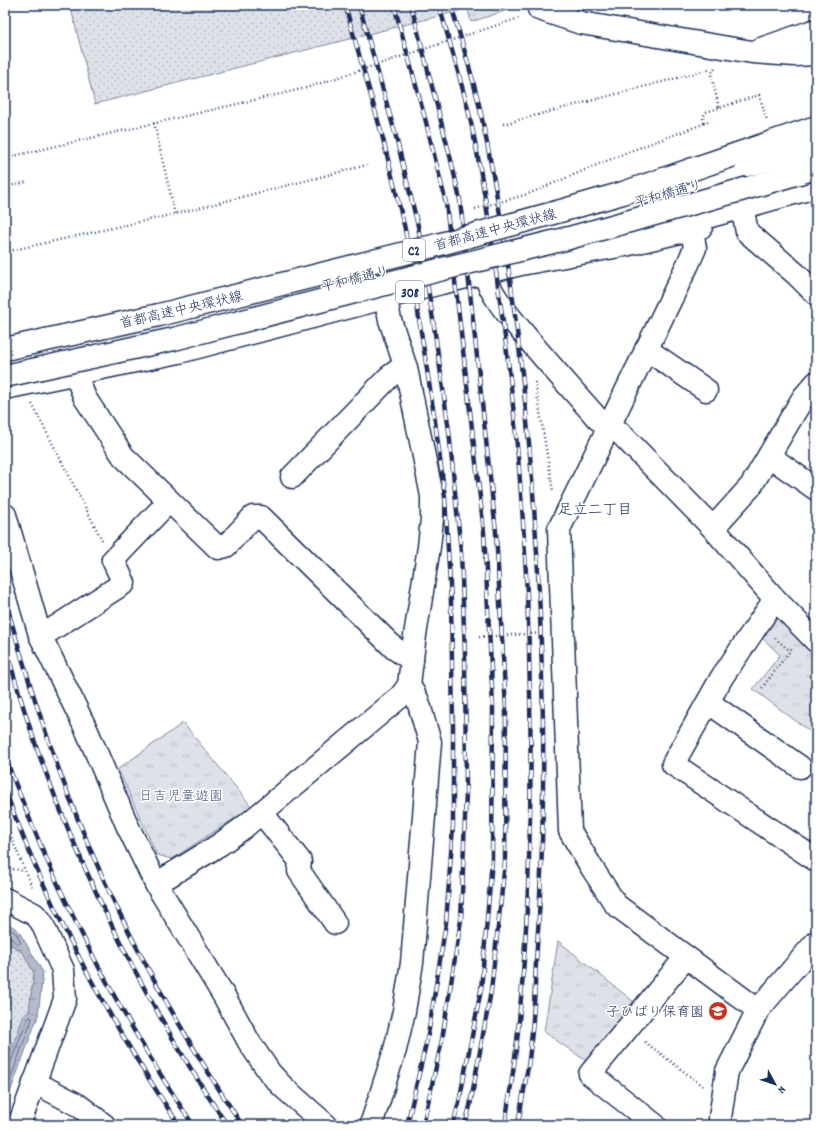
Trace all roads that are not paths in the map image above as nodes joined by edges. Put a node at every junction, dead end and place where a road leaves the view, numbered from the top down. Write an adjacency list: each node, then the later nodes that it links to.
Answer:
1 (540, 9): 3 (main road)
2 (816, 30): 3 (main road)
3 (752, 52): 4 (main road)
4 (816, 54)
5 (816, 127): 9 (main road, 首都高速中央環状線 / C2, bridge)
6 (816, 147): 9 (main road, bridge); 19 (main road, 平和橋通り / 308)
7 (816, 168): 13 (main road, 首都高速中央環状線 / C2, bridge)
8 (816, 187): 13 (main road, bridge)
9 (623, 193): 17 (main road, 首都高速中央環状線 / C2, bridge)
10 (816, 196): 11 (main road, 平和橋通り / 308)
11 (744, 217): 12 (main road, 平和橋通り / 308); 15 (main road)
12 (692, 230): 14 (main road, 平和橋通り / 308); 18 (main road)
13 (569, 238): 22 (main road, 首都高速中央環状線 / C2, bridge)
14 (484, 273): 16 (main road, 平和橋通り / 308); 26 (main road)
15 (816, 294)
16 (386, 299): 20 (main road); 21 (main road, 平和橋通り / 308)
17 (5, 348)
18 (646, 349): 25 (main road); 26 (main road)
19 (5, 361)
20 (406, 368): 28 (main road); 36 (main road)
21 (75, 373): 24 (main road, 平和橋通り / 308); 30 (main road)
22 (5, 376)
23 (816, 383): 27 (main road)
24 (5, 388)
25 (706, 390)
26 (610, 424): 32 (main road); 46 (main road)
27 (769, 456): 29 (main road); 32 (main road)
28 (292, 477)
29 (816, 489)
30 (169, 501): 35 (main road); 36 (main road)
31 (7, 505): 35 (main road)
32 (713, 528): 33 (main road)
33 (775, 599): 34 (main road); 38 (main road)
34 (808, 633)
35 (40, 635): 42 (main road)
36 (412, 660): 37 (main road)
37 (409, 685): 40 (main road); 52 (main road)
38 (708, 702): 39 (main road); 41 (main road)
39 (800, 767)
40 (262, 813): 42 (main road); 44 (main road)
41 (816, 860)
42 (156, 884): 51 (main road)
43 (5, 899): 48 (main road)
44 (335, 923)
45 (814, 949): 47 (main road)
46 (686, 957): 47 (main road); 53 (main road)
47 (758, 1010): 54 (main road)
48 (34, 1082): 49 (main road); 50 (main road)
49 (18, 1125)
50 (104, 1125)
51 (326, 1125)
52 (371, 1125)
53 (655, 1125)
54 (720, 1125)

